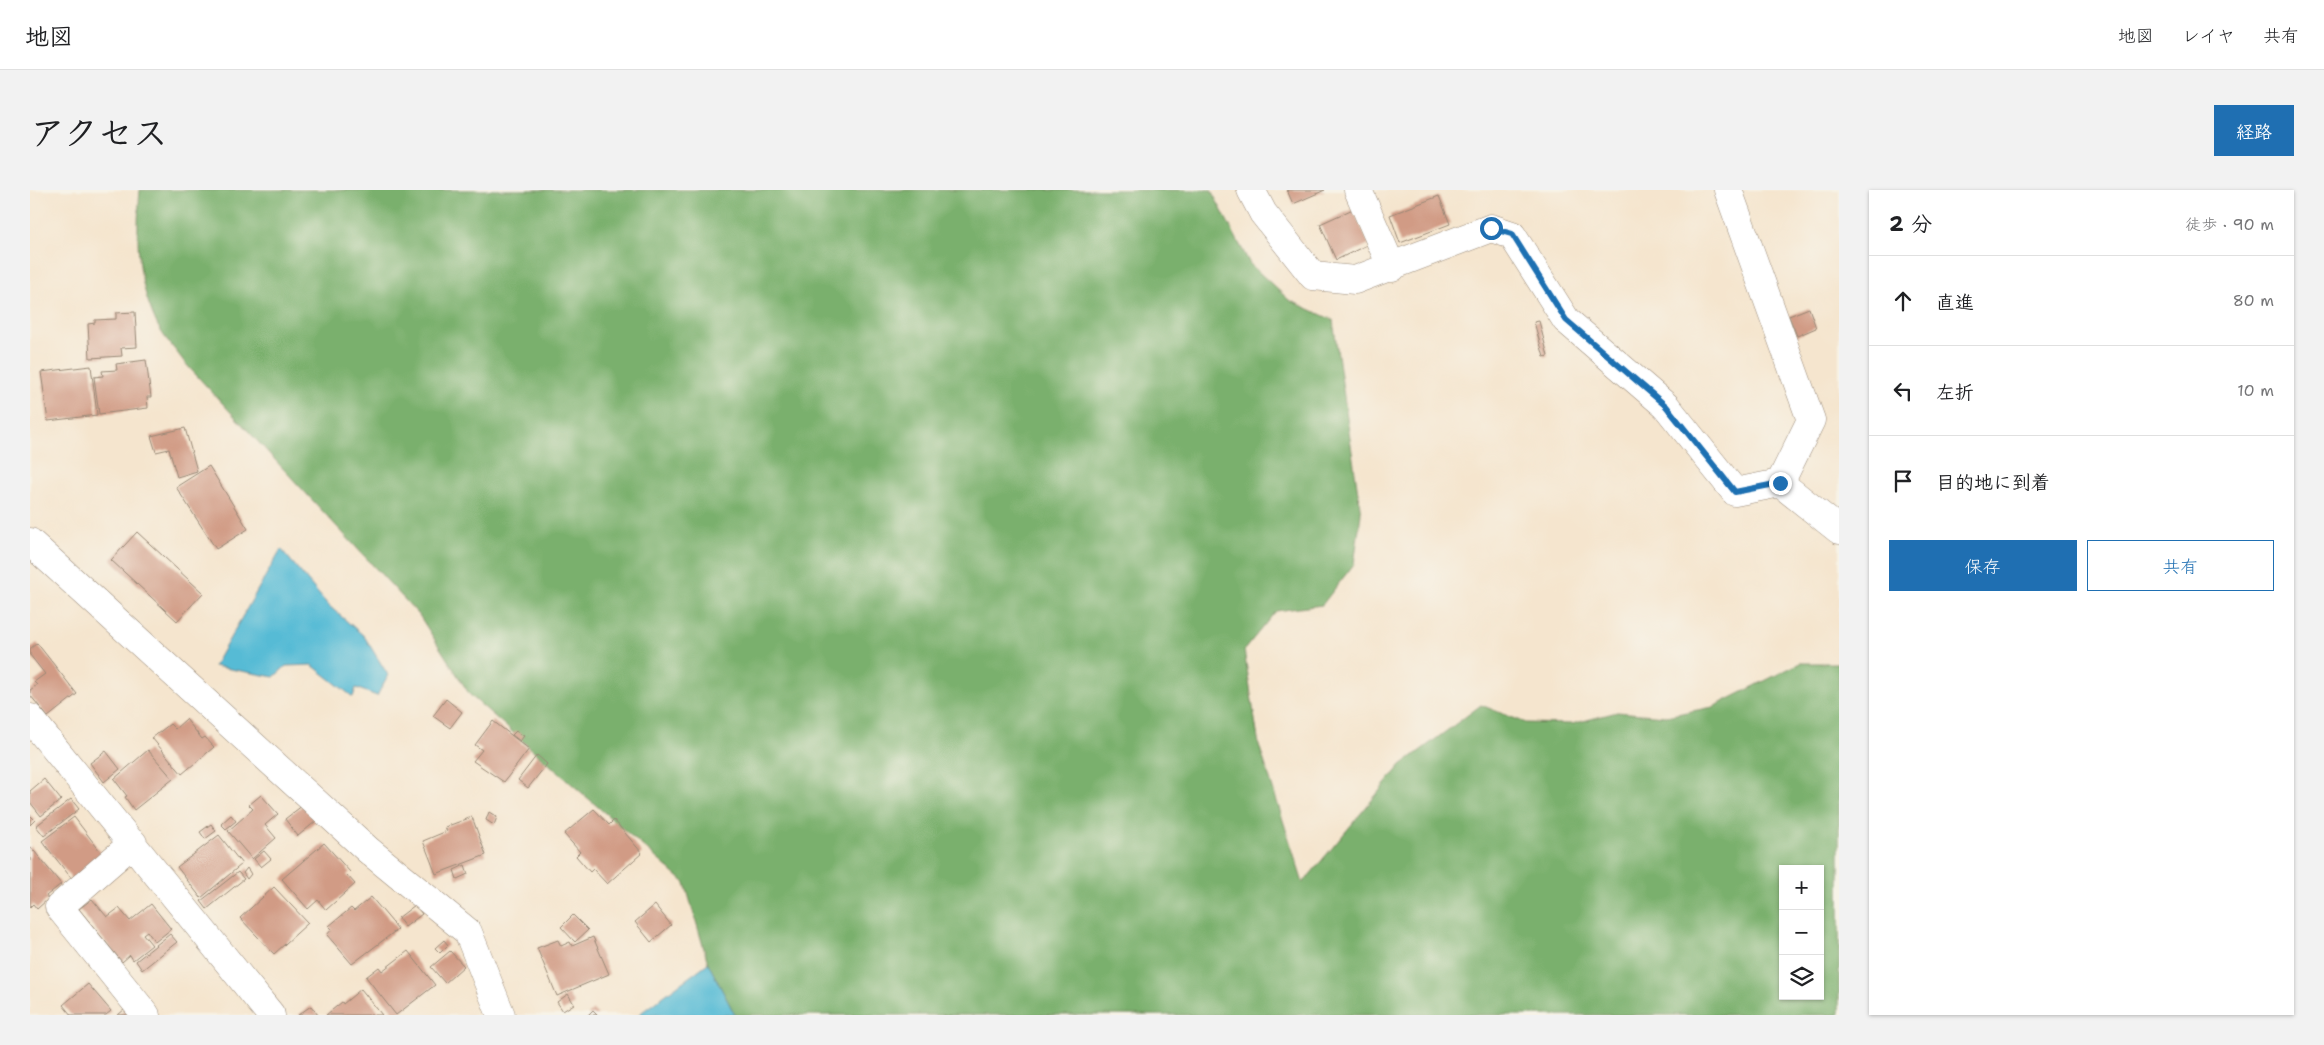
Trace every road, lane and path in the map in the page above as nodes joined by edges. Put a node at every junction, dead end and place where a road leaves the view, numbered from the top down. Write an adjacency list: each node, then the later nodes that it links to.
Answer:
1 (1251, 190): 4 (street)
2 (1358, 190): 4 (street)
3 (1728, 190): 5 (street)
4 (1392, 268): 5 (street)
5 (1780, 483): 6 (street)
6 (1839, 530)
7 (30, 542): 12 (street)
8 (30, 718): 9 (street)
9 (133, 843): 10 (street); 11 (street)
10 (146, 1015)
11 (271, 1015)
12 (501, 1015)

